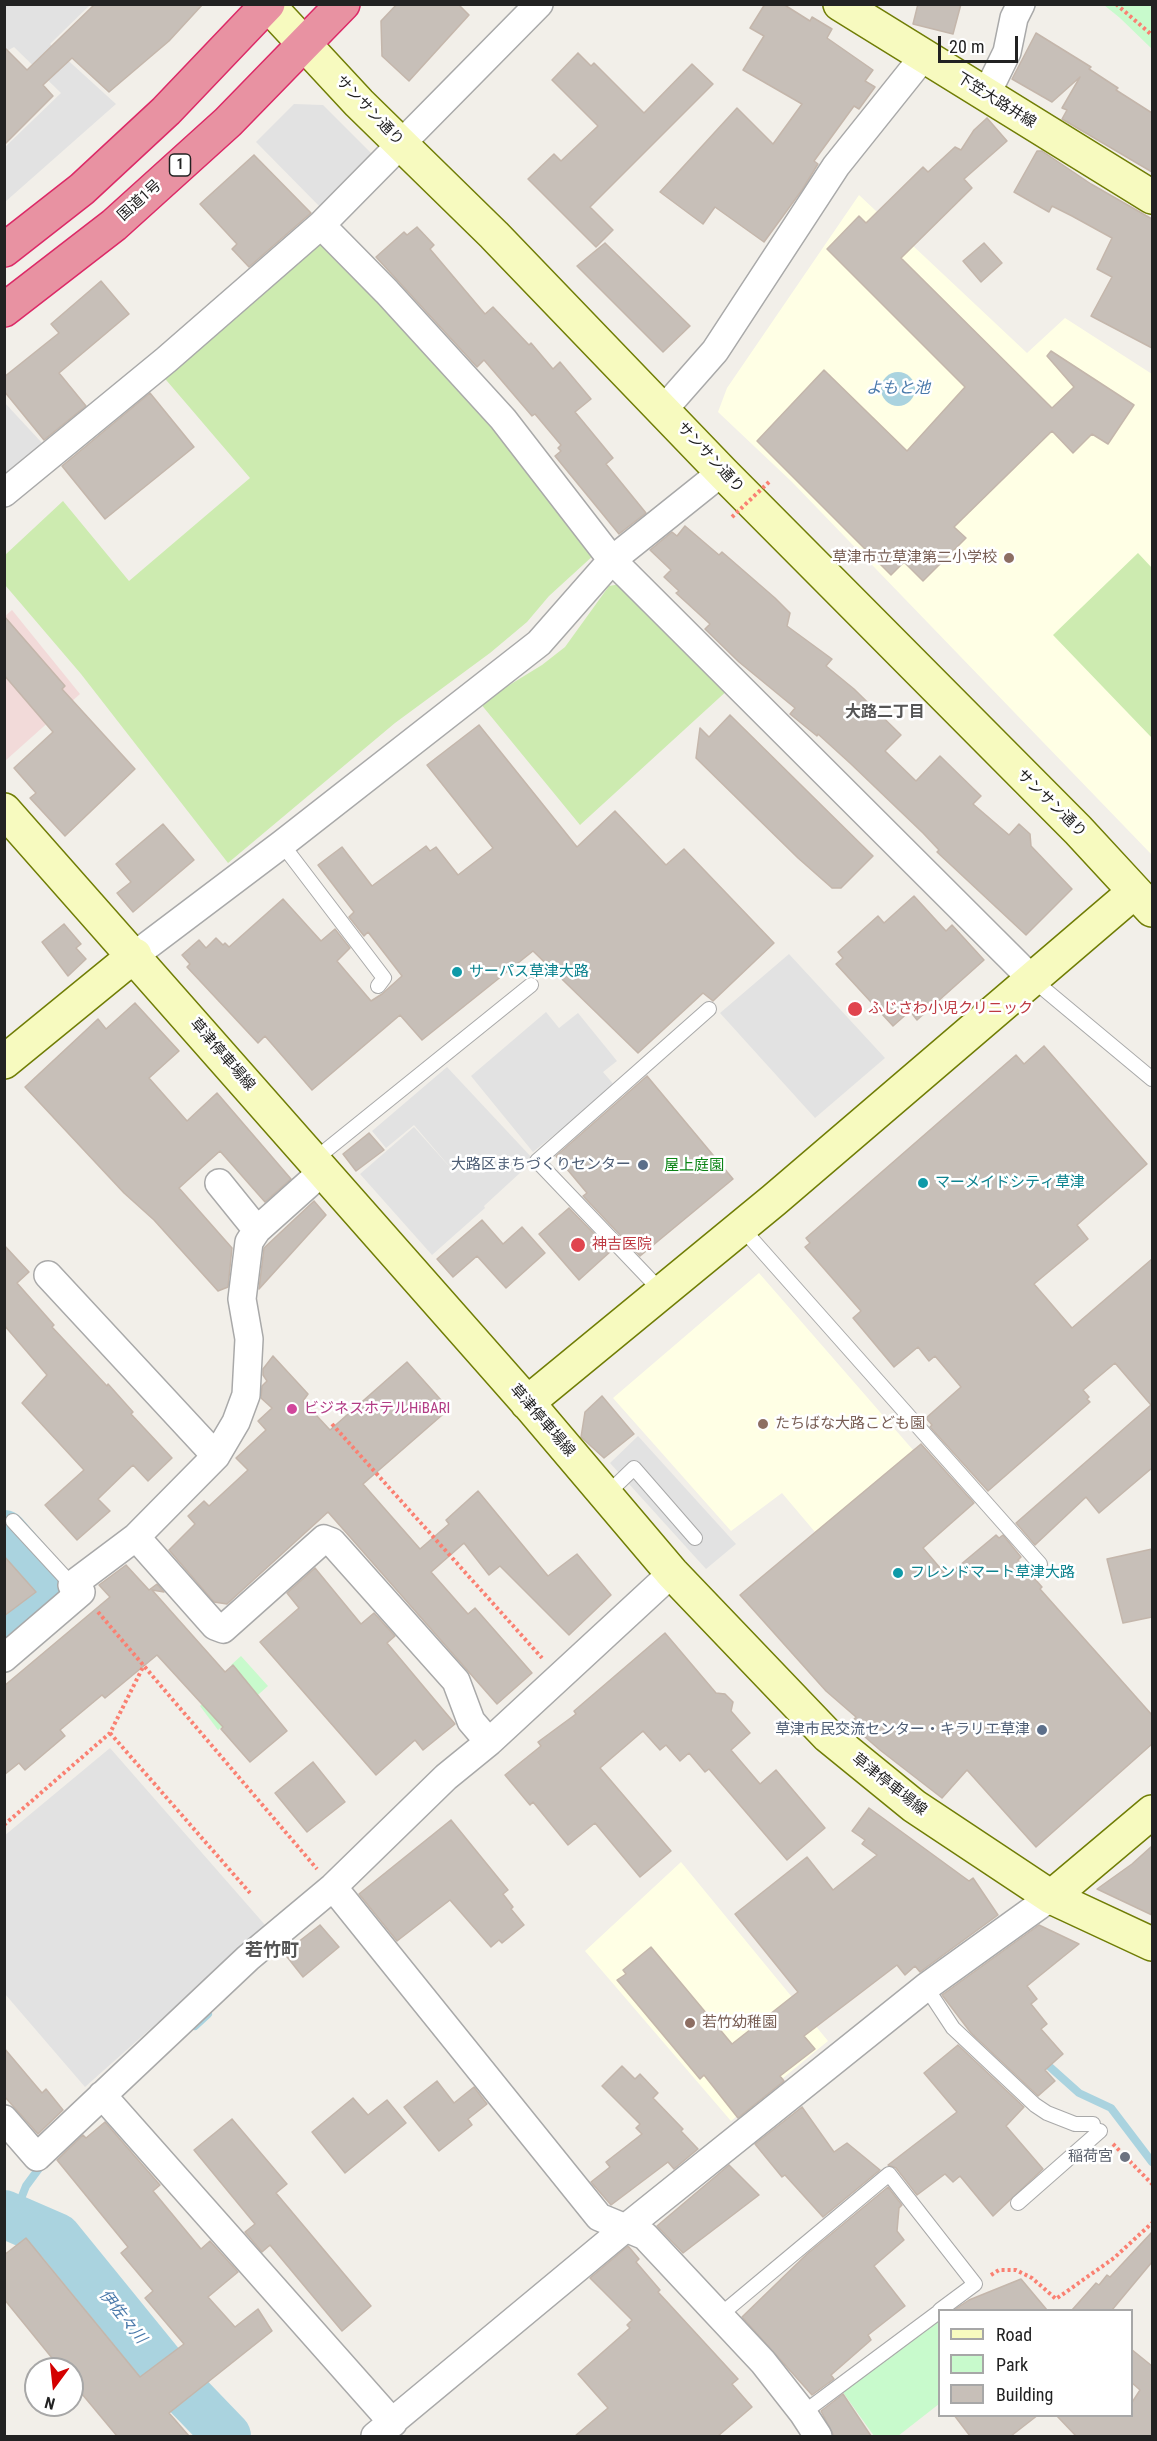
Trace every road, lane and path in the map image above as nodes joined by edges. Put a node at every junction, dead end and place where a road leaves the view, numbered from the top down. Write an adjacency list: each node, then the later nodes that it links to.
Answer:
1 (343, 4): 8 (highway, 国道1号 / 1)
2 (539, 4): 11 (street)
3 (840, 4): 9 (street, 下笠大路井線)
4 (1021, 4): 10 (street)
5 (1116, 4): 7 (path)
6 (268, 5): 8 (street, サンサン通り); 14 (highway)
7 (1152, 35)
8 (306, 43): 11 (street, サンサン通り); 15 (highway, 国道1号 / 1)
9 (924, 56): 10 (street, 下笠大路井線); 16 (street)
10 (986, 95): 12 (street, 下笠大路井線)
11 (401, 144): 13 (street); 16 (street, サンサン通り)
12 (1152, 197)
13 (321, 225): 19 (street); 21 (street)
14 (4, 250)
15 (4, 310)
16 (664, 410): 17 (street, サンサン通り)
17 (722, 472): 21 (street); 24 (street, サンサン通り)
18 (770, 481): 20 (path, bridge)
19 (4, 493)
20 (732, 517)
21 (612, 560): 23 (street); 26 (street)
22 (4, 810): 25 (street, 草津停車場線)
23 (282, 844): 25 (street); 28 (lane)
24 (1143, 901): 26 (street)
25 (135, 955): 30 (street); 32 (street, 草津停車場線)
26 (1032, 979): 31 (lane); 34 (street)
27 (531, 985): 32 (lane)
28 (378, 986)
29 (709, 1009): 37 (lane)
30 (4, 1062)
31 (1152, 1079)
32 (318, 1166): 35 (street); 38 (street, 草津停車場線)
33 (219, 1183): 35 (street)
34 (741, 1227): 37 (street); 45 (lane)
35 (257, 1230): 40 (street)
36 (48, 1275): 40 (street)
37 (662, 1292): 38 (street)
38 (527, 1403): 41 (street, 草津停車場線)
39 (332, 1424): 50 (path)
40 (216, 1456): 43 (street)
41 (606, 1495): 44 (lane); 46 (street, 草津停車場線)
42 (13, 1521): 47 (lane)
43 (136, 1537): 47 (street); 52 (street)
44 (694, 1538)
45 (1040, 1564)
46 (672, 1573): 50 (street); 57 (street, 草津停車場線)
47 (76, 1588): 48 (street); 49 (path)
48 (4, 1658)
49 (144, 1665): 51 (path); 55 (path)
50 (559, 1677): 52 (street)
51 (110, 1733): 54 (path); 56 (path)
52 (489, 1742): 55 (street)
53 (1152, 1812): 57 (street)
54 (4, 1825)
55 (333, 1887): 60 (street); 66 (street)
56 (250, 1893)
57 (1051, 1897): 58 (street, 草津停車場線); 59 (street)
58 (1152, 1944)
59 (926, 1987): 62 (lane); 66 (street)
60 (102, 2095): 61 (street); 72 (street)
61 (4, 2119)
62 (1096, 2127): 63 (path); 64 (lane)
63 (1152, 2184)
64 (1018, 2203)
65 (1152, 2223): 67 (path)
66 (628, 2226): 70 (street); 72 (street)
67 (975, 2284): 68 (lane); 70 (lane)
68 (943, 2309)
69 (938, 2312): 71 (lane)
70 (720, 2315): 71 (street)
71 (803, 2413): 73 (street)
72 (384, 2430)
73 (818, 2436)

